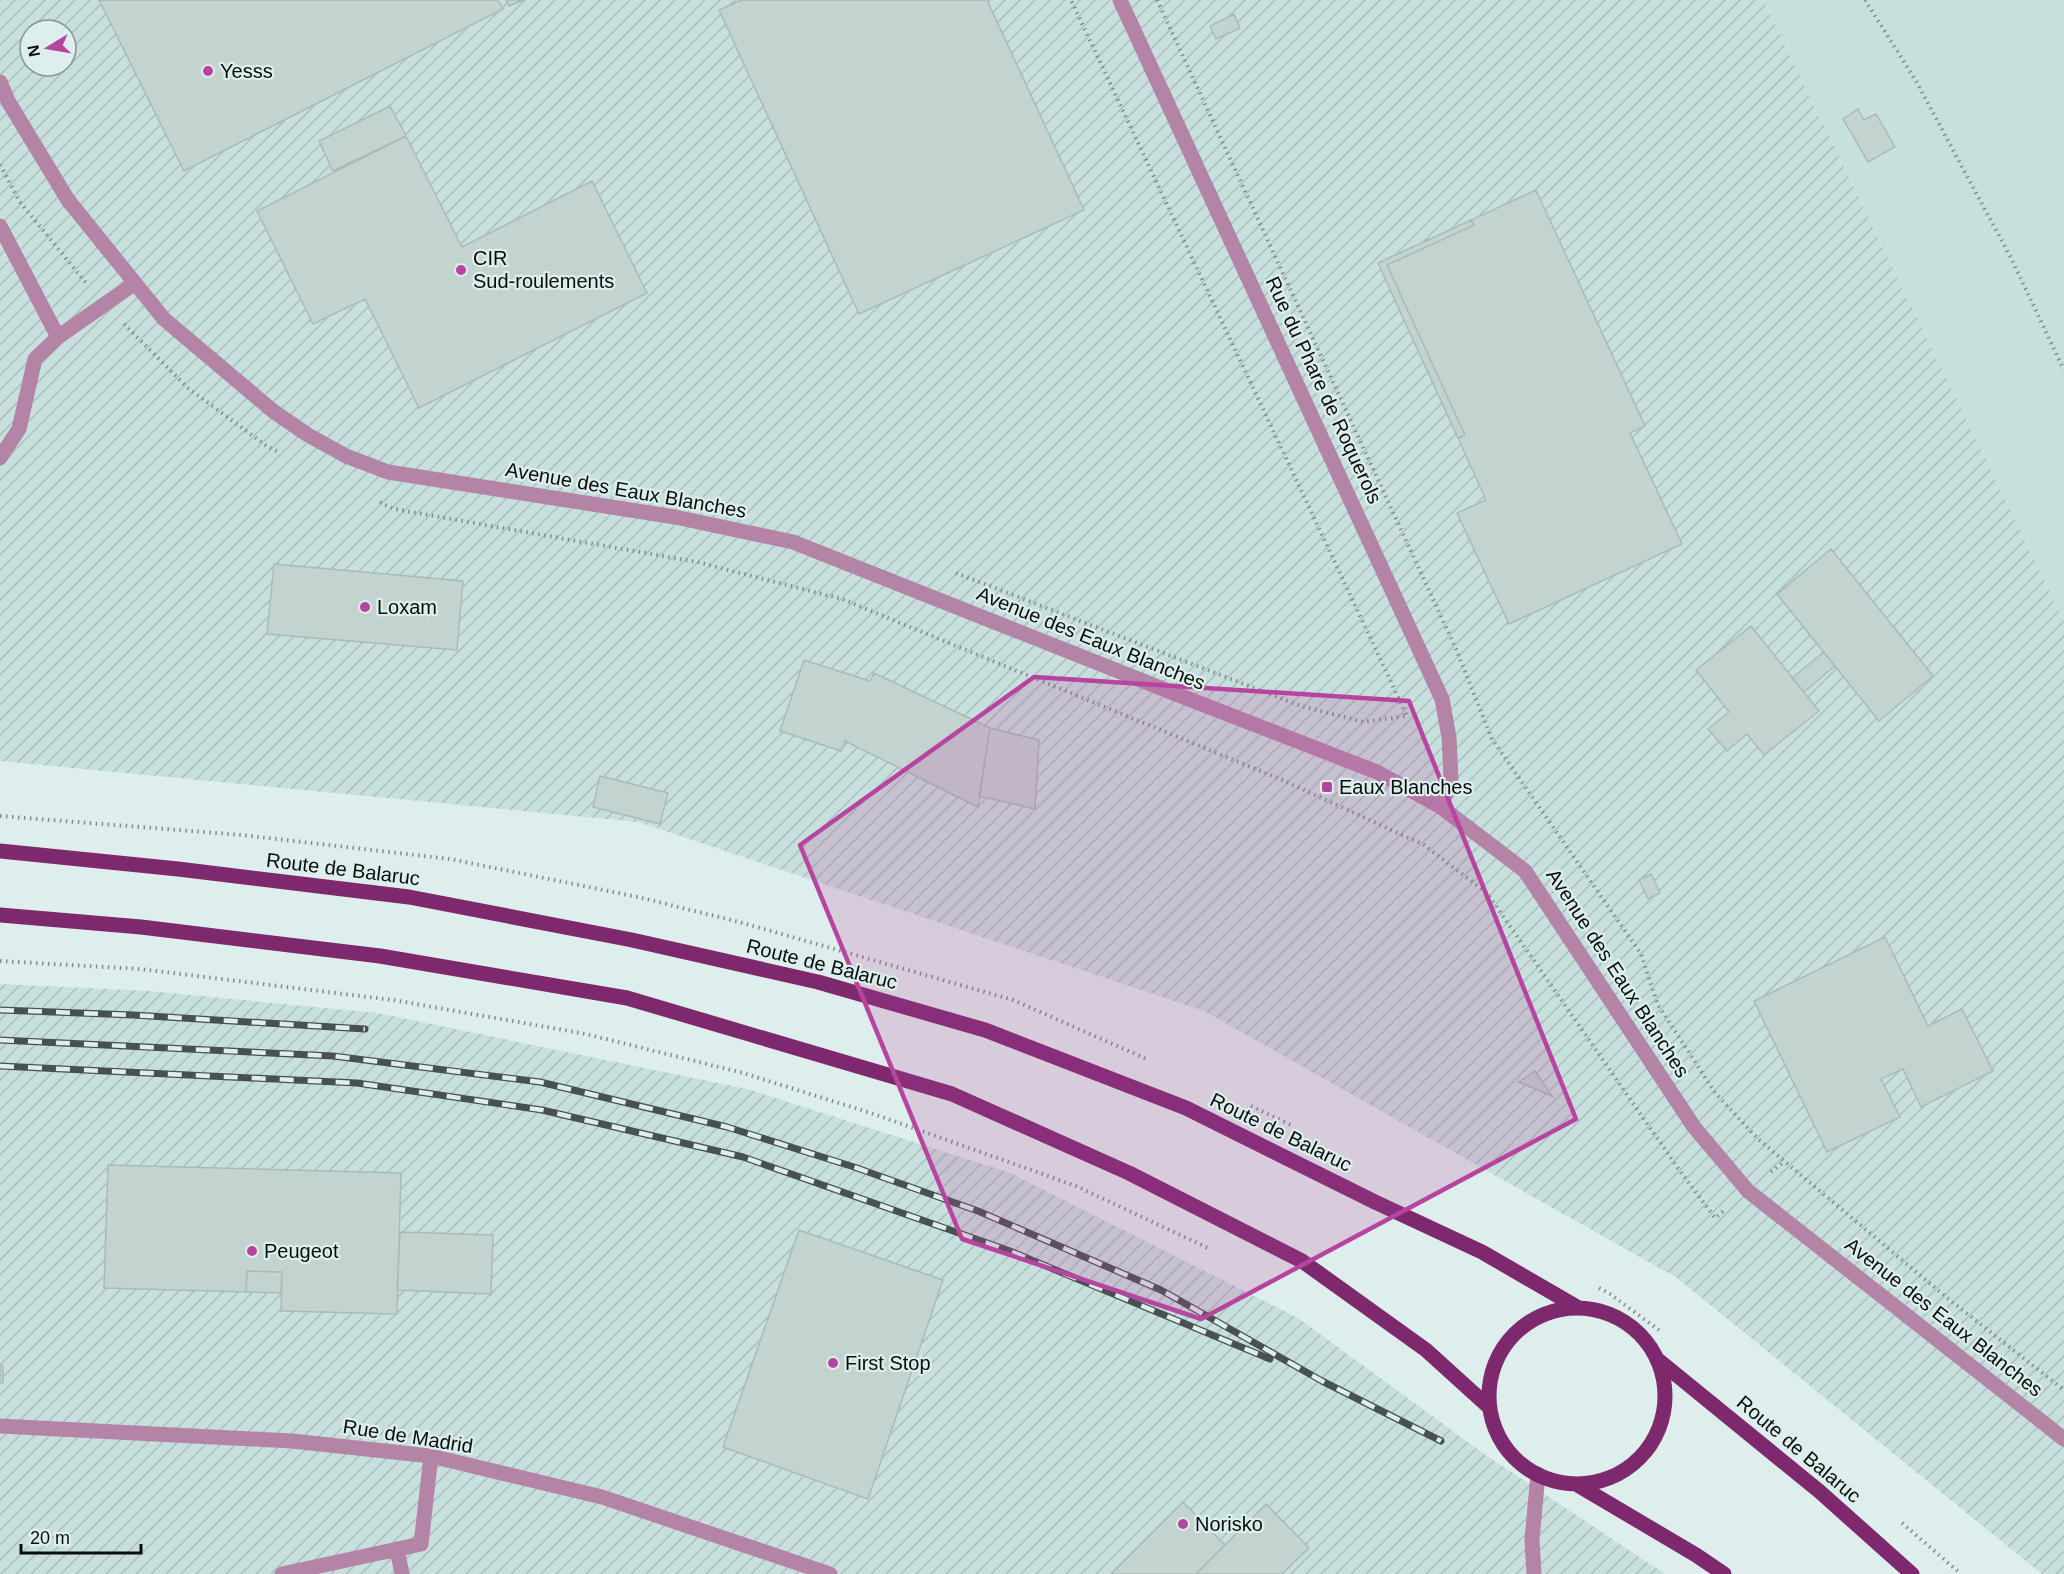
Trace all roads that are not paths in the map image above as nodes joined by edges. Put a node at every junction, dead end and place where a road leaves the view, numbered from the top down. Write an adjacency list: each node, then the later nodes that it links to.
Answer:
1 (1119, 0): 8 (street, Rue du Phare de Roquerols)
2 (0, 82): 3 (street, Avenue des Eaux Blanches)
3 (4, 103): 5 (street, Avenue des Eaux Blanches)
4 (0, 226): 6 (street)
5 (135, 283): 6 (street); 8 (street, Avenue des Eaux Blanches)
6 (58, 337): 7 (street)
7 (0, 458)
8 (1441, 807): 15 (street, Avenue des Eaux Blanches)
9 (0, 851): 11 (main road, Route de Balaruc)
10 (0, 915): 13 (main road)
11 (1577, 1307): 12 (main road); 13 (main road)
12 (1657, 1359): 18 (main road); 25 (main road, Route de Balaruc)
13 (1490, 1408): 17 (main road)
14 (0, 1426): 16 (street, Rue de Madrid)
15 (2064, 1438)
16 (431, 1456): 19 (street); 22 (street, Rue de Madrid)
17 (1538, 1474): 18 (main road); 23 (street)
18 (1576, 1484): 24 (main road)
19 (397, 1549): 20 (street); 21 (street)
20 (282, 1574)
21 (402, 1574)
22 (830, 1574)
23 (1534, 1574)
24 (1724, 1574)
25 (1912, 1574)

